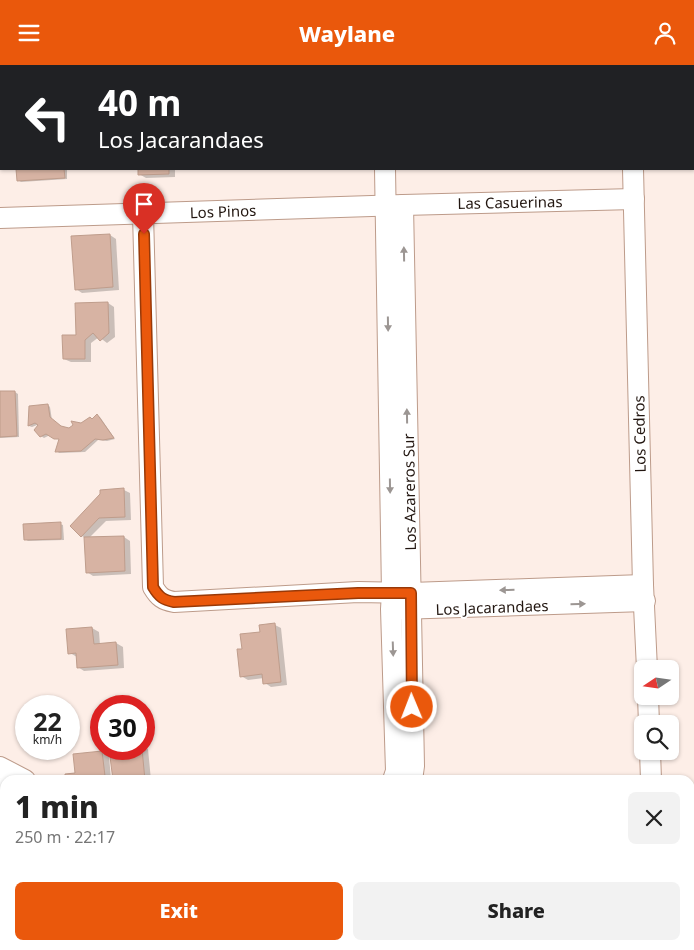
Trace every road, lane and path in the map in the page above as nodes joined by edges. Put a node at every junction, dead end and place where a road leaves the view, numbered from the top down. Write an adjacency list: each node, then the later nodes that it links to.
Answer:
1 (385, 170): 4 (street, Los Azareros Sur)
2 (633, 170): 3 (street, Los Cedros)
3 (634, 199): 4 (street, Las Casuerinas); 7 (street, Los Cedros)
4 (394, 205): 5 (street, Los Pinos); 8 (street, Los Azareros Sur)
5 (144, 214): 6 (street, Los Pinos); 8 (street, Los Jacarandaes)
6 (0, 218)
7 (644, 593): 8 (street, Los Jacarandaes); 9 (street, Los Cedros)
8 (401, 601): 13 (street, Los Azareros Sur, one-way to 13); 14 (street, Los Azareros Sur)
9 (647, 660)
10 (650, 760): 15 (street)
11 (0, 767): 12 (street)
12 (15, 775)
13 (395, 775)
14 (413, 775)
15 (651, 775)

